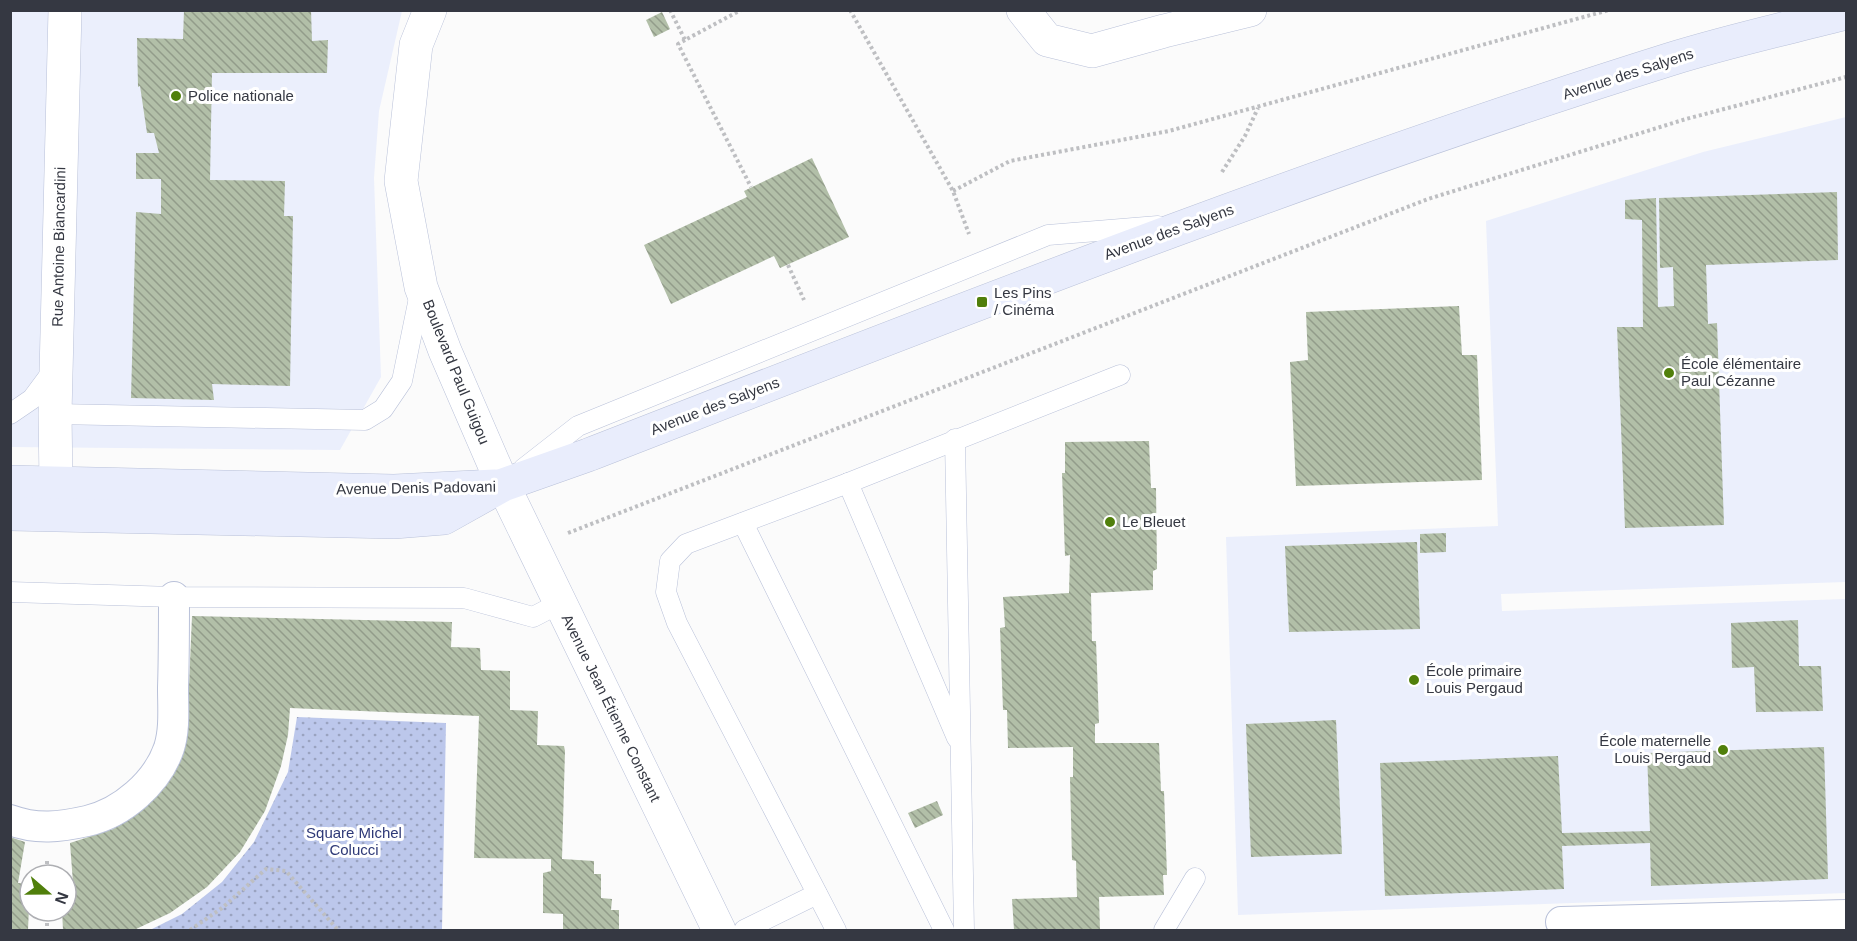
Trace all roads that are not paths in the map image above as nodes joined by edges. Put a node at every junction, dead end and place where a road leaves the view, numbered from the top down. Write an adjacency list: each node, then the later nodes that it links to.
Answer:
1 (65, 10): 7 (street, Rue Antoine Biancardini)
2 (430, 10): 6 (street, Boulevard Paul Guigou)
3 (1023, 10): 4 (street)
4 (1250, 10)
5 (1846, 13): 15 (main road, Avenue des Salyens)
6 (421, 288): 10 (lane); 15 (street, Boulevard Paul Guigou)
7 (56, 366): 9 (lane); 10 (street, Rue Antoine Biancardini)
8 (1120, 375): 11 (lane)
9 (10, 414)
10 (55, 414): 13 (street, Rue Antoine Biancardini)
11 (956, 439): 14 (lane); 21 (lane)
12 (10, 482): 13 (main road, Avenue Denis Padovani)
13 (56, 483): 15 (main road, Avenue Denis Padovani)
14 (848, 483): 17 (lane); 21 (lane)
15 (503, 485): 16 (main road, Avenue Denis Padovani); 20 (street, Avenue Jean Étienne Constant)
16 (10, 514)
17 (743, 523): 24 (lane); 31 (lane)
18 (10, 592): 19 (lane)
19 (174, 597): 20 (lane); 22 (street)
20 (560, 603): 28 (street, Avenue Jean Étienne Constant)
21 (961, 746): 32 (lane)
22 (10, 820)
23 (1195, 878): 33 (lane)
24 (818, 894): 29 (lane); 30 (lane)
25 (1846, 915): 27 (street)
26 (1560, 922): 27 (street)
27 (1736, 924)
28 (719, 930)
29 (744, 930)
30 (836, 930)
31 (944, 930)
32 (964, 930)
33 (1164, 930)

